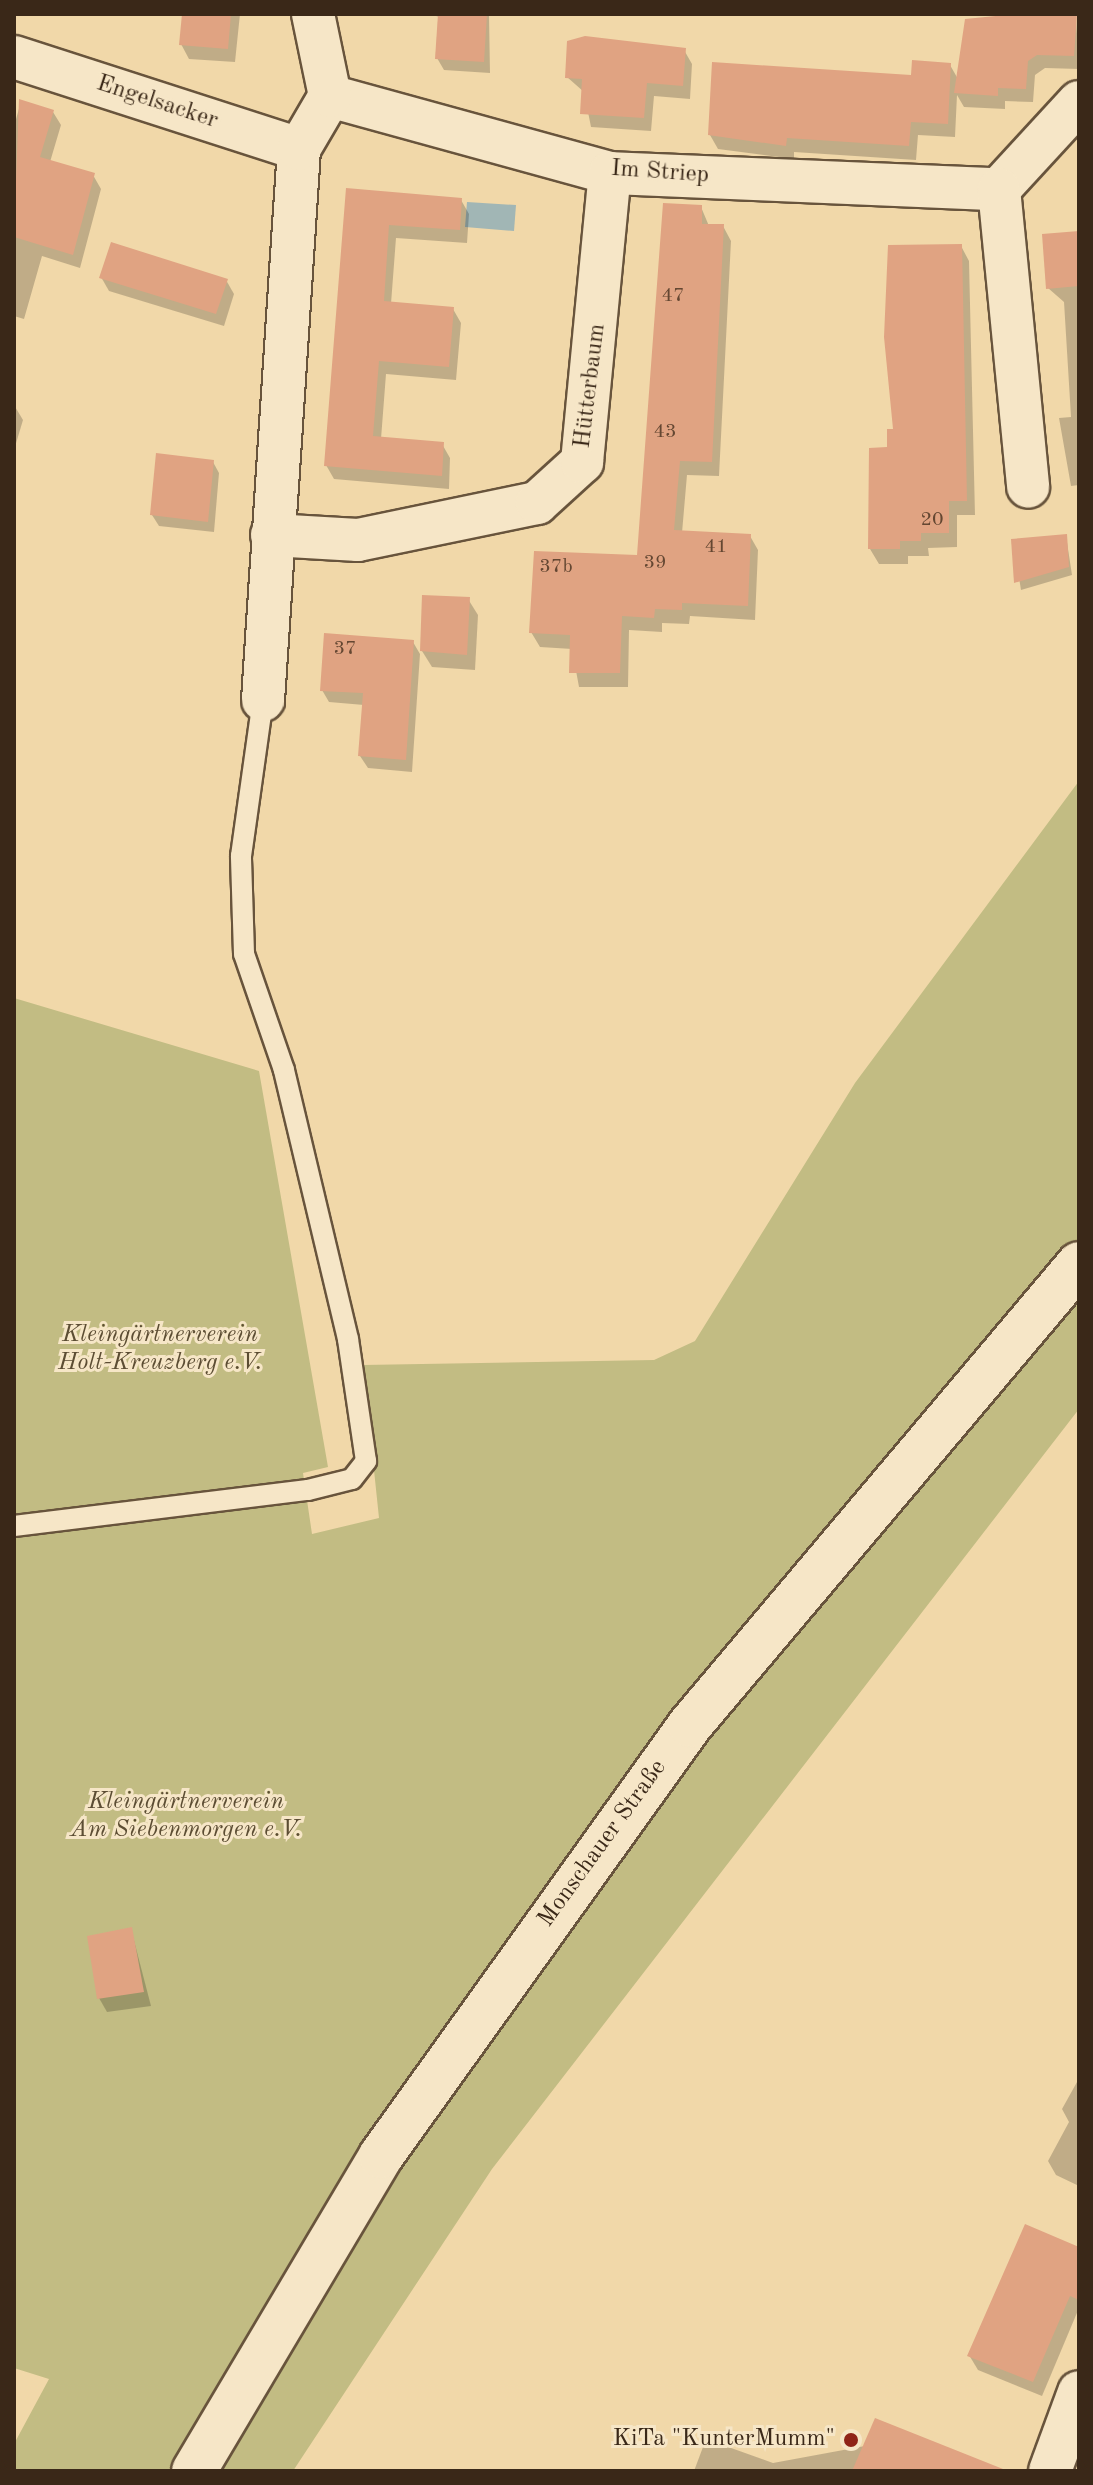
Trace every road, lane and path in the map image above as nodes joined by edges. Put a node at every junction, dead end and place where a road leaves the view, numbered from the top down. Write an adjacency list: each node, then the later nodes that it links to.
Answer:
1 (313, 14): 3 (street)
2 (14, 57): 5 (street, Engelsacker)
3 (330, 96): 5 (street); 6 (street, Im Striep)
4 (1079, 102): 7 (street)
5 (299, 149): 9 (street)
6 (610, 173): 7 (street, Im Striep); 9 (street, Hütterbaum)
7 (999, 189): 8 (street)
8 (1028, 487)
9 (272, 535): 10 (street)
10 (263, 700): 12 (lane)
11 (1079, 1264): 14 (main road, Monschauer Straße)
12 (14, 1526)
13 (1079, 2392): 15 (street)
14 (194, 2471)
15 (1050, 2471)

